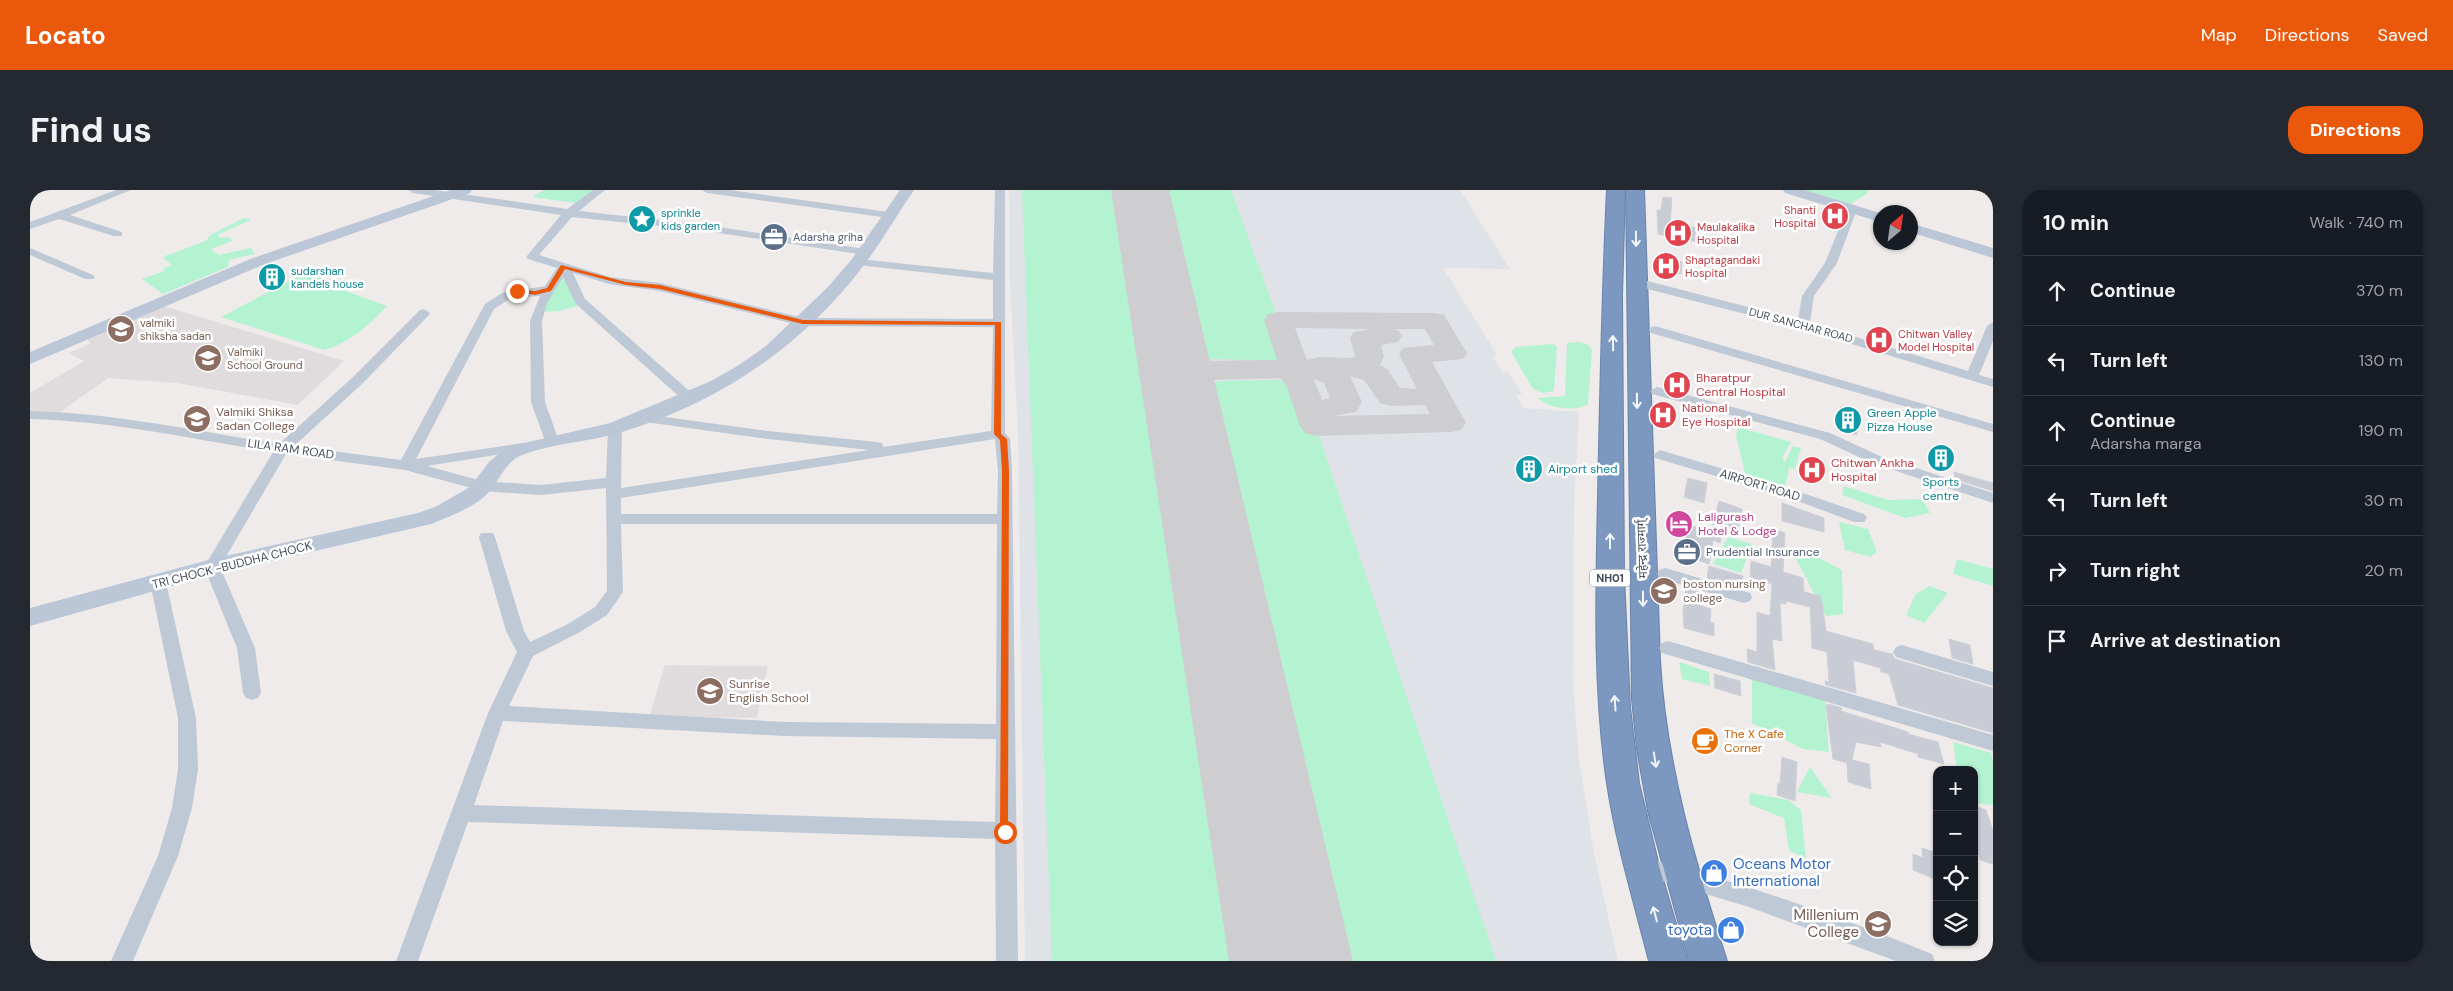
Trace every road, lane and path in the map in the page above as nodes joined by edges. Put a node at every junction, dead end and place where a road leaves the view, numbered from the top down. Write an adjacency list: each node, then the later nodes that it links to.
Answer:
1 (126, 190): 14 (street)
2 (413, 190): 11 (street)
3 (464, 190): 11 (street)
4 (600, 190): 13 (street)
5 (707, 190): 15 (street)
6 (907, 190): 15 (street)
7 (1000, 190): 25 (street)
8 (1616, 190): 72 (highway, NH01, one-way to 8)
9 (1635, 190): 26 (highway, महेन्द्र राज्मार्ग् / NH01, one-way to 26)
10 (1790, 190): 12 (street)
11 (448, 196): 13 (street); 34 (street)
12 (1852, 209): 16 (street); 31 (street)
13 (569, 212): 22 (street); 23 (street)
14 (59, 215): 17 (street); 19 (street)
15 (890, 215): 22 (street)
16 (1873, 216)
17 (30, 226)
18 (1918, 230): 21 (street)
19 (118, 234)
20 (30, 251): 24 (street)
21 (1993, 253)
22 (861, 257): 25 (street); 29 (street)
23 (564, 266): 27 (street); 29 (street); 38 (street)
24 (89, 277)
25 (999, 277): 30 (street)
26 (1636, 282): 31 (street, DUR SANCHAR ROAD); 73 (highway, महेन्द्र राज्मार्ग् / NH01, one-way to 73)
27 (549, 289): 44 (street); 49 (street)
28 (424, 313): 47 (street)
29 (803, 322): 30 (street); 38 (street)
30 (998, 323): 43 (street)
31 (1803, 324): 35 (street, DUR SANCHAR ROAD)
32 (1993, 326): 35 (street)
33 (1655, 330): 42 (street)
34 (30, 358)
35 (1972, 376): 36 (street, DUR SANCHAR ROAD)
36 (1993, 383)
37 (1657, 391): 52 (street)
38 (689, 398): 40 (street)
39 (30, 415): 47 (street, LILA RAM ROAD)
40 (643, 418): 41 (street); 46 (street)
41 (615, 428): 44 (street); 51 (street)
42 (1993, 428)
43 (998, 434): 46 (street); 55 (street)
44 (552, 441): 45 (street)
45 (523, 447): 49 (street, LILA RAM ROAD); 50 (street, TRI CHOCK -BUDDHA CHOCK)
46 (902, 448): 51 (street)
47 (282, 449): 49 (street, LILA RAM ROAD); 57 (street)
48 (1660, 455): 53 (street, AIRPORT ROAD)
49 (405, 465): 50 (street)
50 (482, 486): 51 (street); 57 (street, TRI CHOCK -BUDDHA CHOCK)
51 (613, 488): 54 (street)
52 (1993, 498)
53 (1859, 518)
54 (614, 519): 55 (street); 63 (street)
55 (1004, 519): 68 (street)
56 (486, 537): 63 (street)
57 (212, 567): 59 (street, TRI CHOCK -BUDDHA CHOCK); 66 (street)
58 (1665, 574): 60 (street)
59 (158, 582): 61 (street, TRI CHOCK -BUDDHA CHOCK); 74 (street)
60 (1744, 597)
61 (30, 617)
62 (1668, 648): 69 (street)
63 (526, 652): 67 (street)
64 (1902, 652): 65 (street)
65 (1993, 679)
66 (252, 693)
67 (497, 713): 68 (street); 70 (street)
68 (1006, 732): 71 (street)
69 (1993, 744)
70 (461, 813): 71 (street); 75 (street)
71 (1005, 832): 76 (street)
72 (1642, 866): 73 (street); 77 (highway, NH01, one-way to 72)
73 (1682, 876): 78 (highway, महेन्द्र राज्मार्ग् / NH01); 79 (street)
74 (122, 961)
75 (407, 961)
76 (1008, 961)
77 (1668, 961)
78 (1708, 961)
79 (1924, 961)

